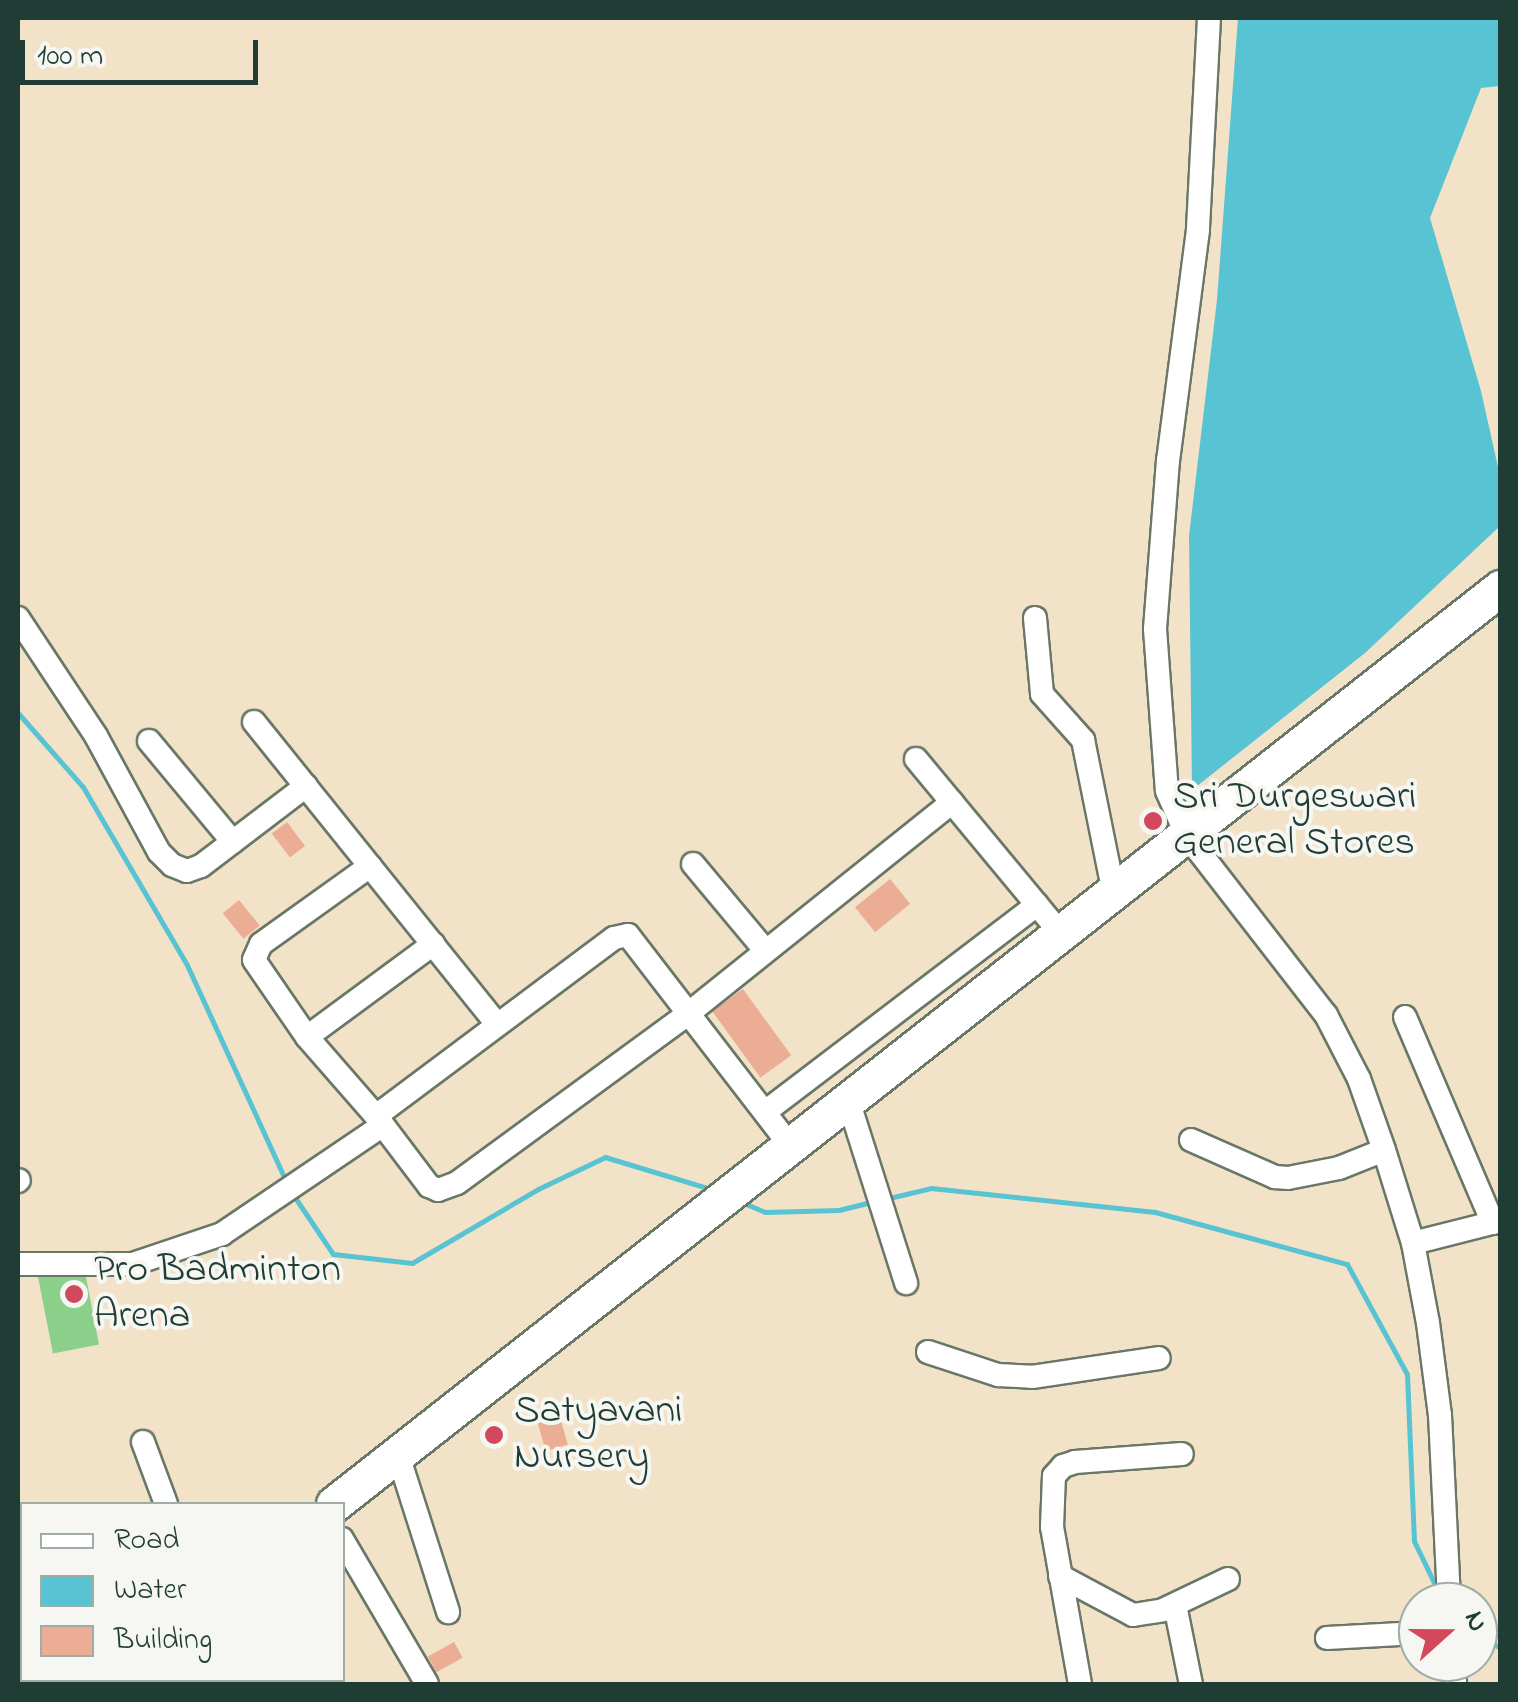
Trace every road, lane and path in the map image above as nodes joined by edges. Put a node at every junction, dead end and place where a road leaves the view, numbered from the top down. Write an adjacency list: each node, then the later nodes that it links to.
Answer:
1 (1209, 18): 10 (street)
2 (1500, 588): 10 (highway)
3 (18, 618): 11 (street)
4 (1035, 618): 14 (street)
5 (254, 722): 8 (street)
6 (148, 741): 11 (street)
7 (916, 759): 9 (street)
8 (306, 786): 11 (street); 13 (street)
9 (952, 802): 15 (street); 18 (street)
10 (1187, 836): 14 (highway); 27 (street)
11 (233, 842)
12 (693, 864): 18 (street)
13 (370, 866): 17 (street); 22 (street)
14 (1114, 894): 16 (highway)
15 (1037, 905): 16 (street); 24 (street)
16 (1062, 934): 23 (highway)
17 (433, 944): 21 (street); 22 (street)
18 (765, 950): 19 (street)
19 (690, 1013): 21 (street); 24 (street); 25 (street)
20 (1405, 1016): 29 (street)
21 (497, 1024): 25 (street)
22 (307, 1037): 25 (street)
23 (848, 1103): 28 (highway); 32 (street)
24 (765, 1112): 28 (street)
25 (380, 1120): 31 (street)
26 (1191, 1140): 27 (street)
27 (1384, 1150): 30 (street)
28 (778, 1158): 37 (highway)
29 (1497, 1222): 30 (street)
30 (1413, 1243): 43 (street)
31 (18, 1264)
32 (906, 1283)
33 (928, 1352): 34 (street)
34 (1159, 1358)
35 (142, 1442): 38 (street)
36 (1182, 1454): 41 (street)
37 (398, 1455): 39 (highway); 45 (street)
38 (165, 1502)
39 (337, 1502)
40 (345, 1544): 48 (street)
41 (1060, 1576): 44 (street); 49 (street)
42 (1228, 1579): 44 (street)
43 (1448, 1582)
44 (1175, 1605): 50 (street)
45 (448, 1612)
46 (1398, 1633): 47 (street)
47 (1327, 1638)
48 (427, 1684)
49 (1080, 1684)
50 (1191, 1684)

